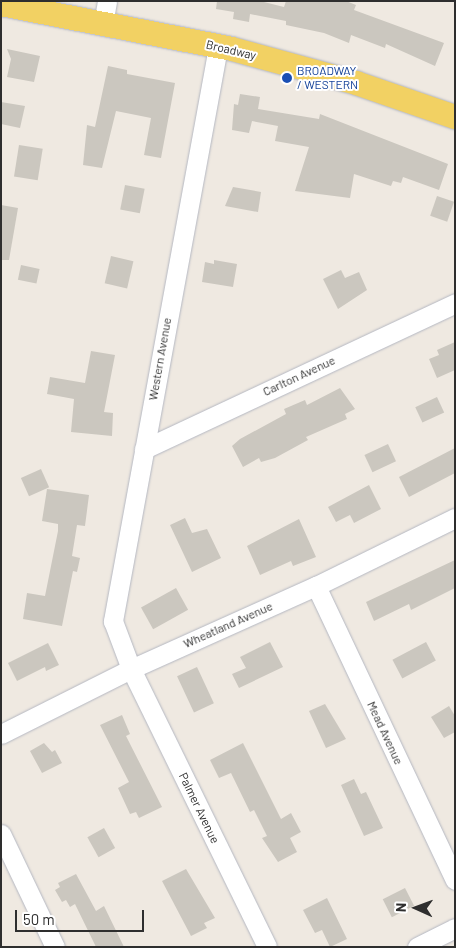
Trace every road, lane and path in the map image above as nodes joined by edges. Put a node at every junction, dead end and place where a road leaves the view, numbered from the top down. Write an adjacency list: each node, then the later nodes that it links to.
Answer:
1 (1, 4): 2 (main road, Broadway)
2 (105, 12): 3 (main road, Broadway)
3 (218, 46): 4 (main road, Broadway); 6 (street, Western Avenue)
4 (455, 117)
5 (455, 303): 6 (street, Carlton Avenue)
6 (144, 449): 9 (street, Western Avenue)
7 (455, 518): 8 (street, Wheatland Avenue)
8 (316, 586): 9 (street, Wheatland Avenue); 12 (street, Mead Avenue)
9 (130, 668): 10 (street, Wheatland Avenue); 15 (street, Palmer Avenue)
10 (1, 734)
11 (1, 834): 14 (street)
12 (455, 880)
13 (455, 928): 16 (street)
14 (55, 947)
15 (267, 947)
16 (417, 947)

